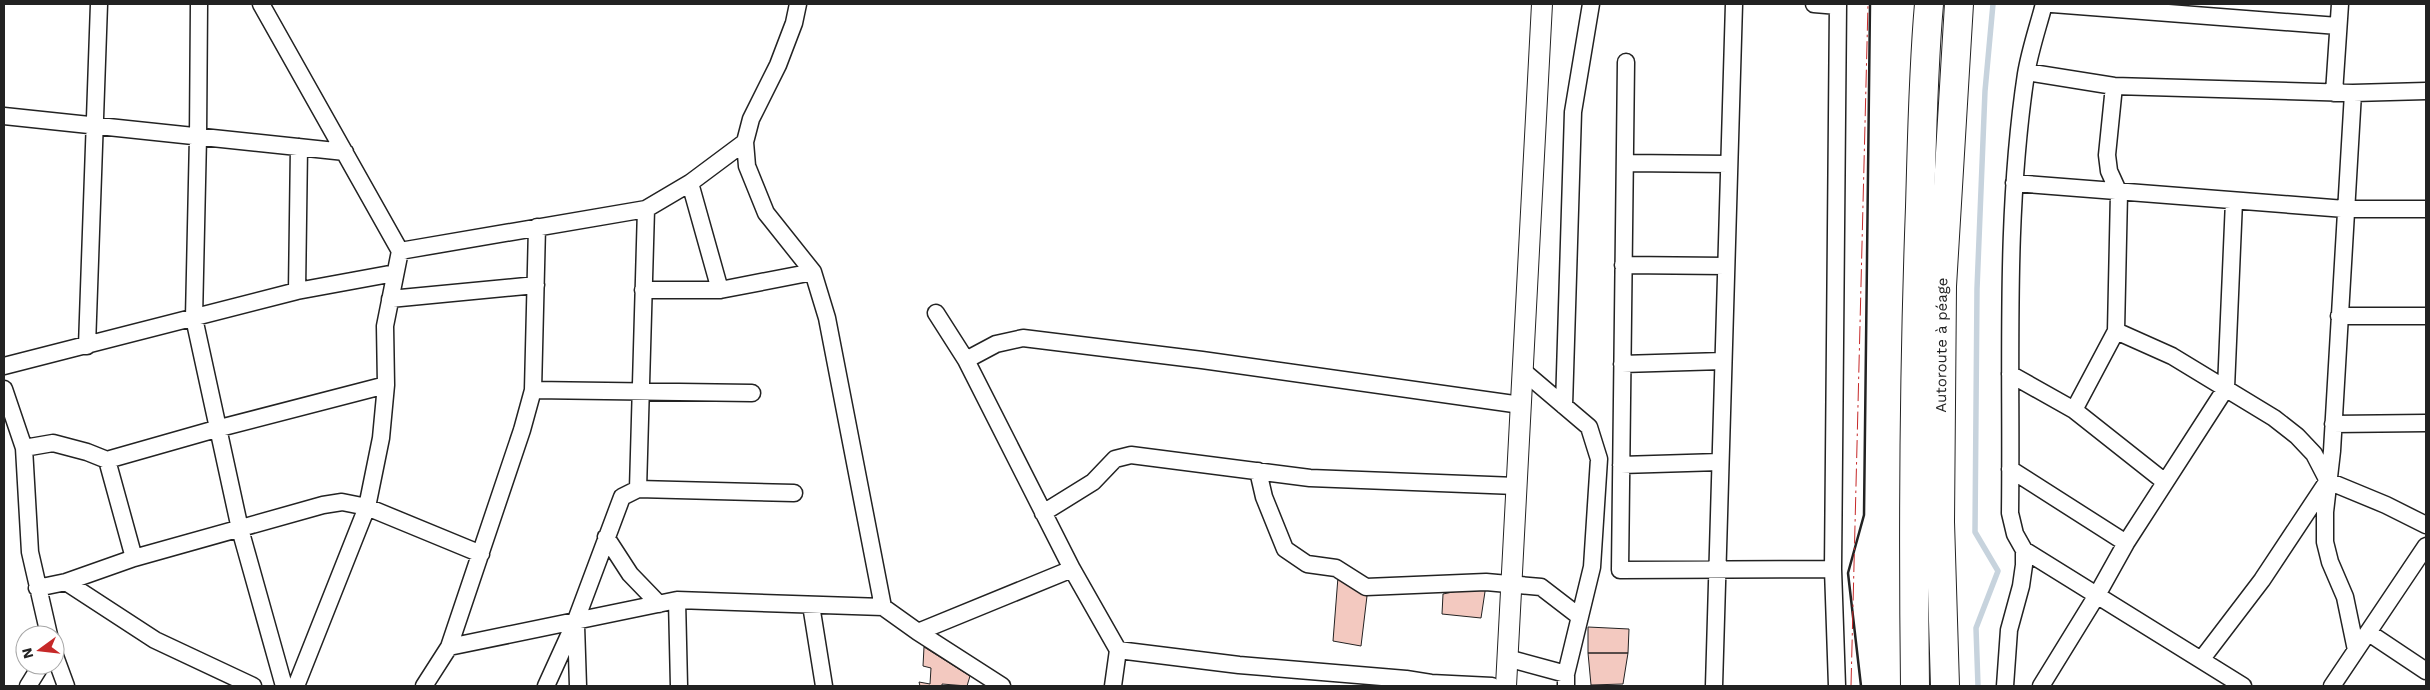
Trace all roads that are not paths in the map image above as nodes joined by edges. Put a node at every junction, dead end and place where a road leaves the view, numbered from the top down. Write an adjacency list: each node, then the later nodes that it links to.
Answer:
1 (99, 4): 23 (street)
2 (199, 4): 24 (street)
3 (261, 4): 27 (street)
4 (798, 4): 25 (street)
5 (1542, 4): 58 (street)
6 (1591, 4): 67 (street)
7 (1734, 4): 29 (street)
8 (1814, 4): 14 (street)
9 (1929, 4): 134 (highway)
10 (1959, 4): 135 (highway, Autoroute à péage)
11 (2044, 4): 17 (street)
12 (2052, 4): 15 (street)
13 (2340, 4): 15 (street)
14 (1838, 5): 95 (street)
15 (2338, 26): 20 (street)
16 (1626, 62): 28 (street)
17 (2027, 72): 18 (street); 31 (street)
18 (2114, 86): 20 (street); 32 (street)
19 (2426, 91): 21 (street)
20 (2334, 93): 21 (street)
21 (2354, 93): 35 (street)
22 (4, 116): 23 (street)
23 (94, 126): 24 (street); 53 (street)
24 (198, 137): 26 (street); 51 (street)
25 (745, 142): 30 (street); 41 (street)
26 (299, 147): 27 (street); 46 (street)
27 (345, 152): 38 (street)
28 (1625, 163): 29 (street); 39 (street)
29 (1729, 164): 40 (street)
30 (690, 183): 34 (street); 45 (street)
31 (2014, 183): 32 (street); 59 (street)
32 (2119, 193): 33 (street); 52 (street)
33 (2234, 201): 35 (street); 61 (street)
34 (646, 209): 37 (street); 44 (street)
35 (2346, 209): 36 (street); 49 (street)
36 (2426, 209)
37 (537, 227): 38 (street); 43 (street)
38 (400, 251): 42 (street)
39 (1623, 265): 40 (street); 56 (street)
40 (1726, 266): 55 (street)
41 (813, 272): 45 (street); 103 (street)
42 (395, 273): 46 (street); 47 (street)
43 (536, 285): 47 (street); 63 (street)
44 (643, 290): 45 (street); 64 (street)
45 (720, 290)
46 (297, 291): 51 (street)
47 (390, 299): 60 (street)
48 (936, 313): 54 (street)
49 (2339, 316): 50 (street); 70 (street)
50 (2426, 316)
51 (194, 318): 53 (street); 71 (street)
52 (2116, 331): 61 (street); 68 (street)
53 (87, 346): 57 (street)
54 (966, 360): 66 (street); 84 (street)
55 (1723, 361): 56 (street); 74 (street)
56 (1622, 364): 75 (street)
57 (4, 366)
58 (1522, 370): 66 (street); 67 (street)
59 (2010, 374): 68 (street); 76 (street)
60 (386, 385): 71 (street); 83 (street)
61 (2226, 388): 78 (street); 79 (street)
62 (4, 389): 72 (street)
63 (533, 390): 64 (street); 91 (street)
64 (640, 391): 65 (street); 81 (street)
65 (752, 392)
66 (1521, 405): 80 (street)
67 (1564, 406): 104 (street)
68 (2074, 410): 79 (street)
69 (2426, 423): 70 (street)
70 (2333, 424): 78 (street)
71 (216, 429): 73 (street); 86 (street)
72 (24, 448): 73 (street); 98 (street)
73 (107, 460): 92 (street)
74 (1720, 462): 75 (street); 94 (street)
75 (1621, 465): 94 (street)
76 (2010, 469): 88 (street); 90 (street)
77 (1258, 471): 80 (street); 84 (street); 97 (street)
78 (2328, 481): 85 (street); 111 (street); 113 (street)
79 (2165, 482): 88 (street)
80 (1516, 486): 97 (street)
81 (638, 490): 82 (street); 87 (street)
82 (794, 493)
83 (367, 507): 86 (street); 91 (street); 122 (street)
84 (1043, 513): 93 (street)
85 (2426, 525)
86 (240, 529): 92 (street); 121 (street)
87 (606, 537): 101 (street); 105 (street)
88 (2126, 542): 99 (street)
89 (2426, 546): 108 (street)
90 (2024, 550): 99 (street); 136 (street)
91 (481, 554): 109 (street)
92 (134, 558): 96 (street)
93 (1072, 569): 107 (street); 110 (street)
94 (1717, 569): 95 (street); 132 (street)
95 (1833, 569): 133 (street)
96 (66, 582): 98 (street); 120 (street)
97 (1511, 585): 104 (street); 112 (street)
98 (37, 588): 106 (street)
99 (2097, 595): 113 (street); 137 (street)
100 (677, 600): 101 (street); 102 (street); 126 (street)
101 (659, 604): 105 (street)
102 (810, 604): 103 (street); 127 (street)
103 (883, 607): 107 (street)
104 (1580, 617): 117 (street)
105 (576, 620): 109 (street); 124 (street); 125 (street)
106 (46, 625)
107 (918, 632): 116 (street)
108 (2369, 633): 111 (street); 114 (street)
109 (449, 647): 123 (street)
110 (1118, 650): 118 (street); 129 (street)
111 (2356, 650): 139 (street)
112 (1507, 658): 117 (street); 131 (street)
113 (2201, 660): 138 (street)
114 (2426, 671)
115 (35, 675): 119 (street)
116 (977, 678): 128 (street)
117 (1566, 680)
118 (1386, 682): 130 (street)
119 (28, 686)
120 (252, 686)
121 (284, 686)
122 (296, 686)
123 (424, 686)
124 (546, 686)
125 (578, 686)
126 (679, 686)
127 (824, 686)
128 (1002, 686)
129 (1113, 686)
130 (1492, 686)
131 (1506, 686)
132 (1714, 686)
133 (1837, 686)
134 (1915, 686)
135 (1945, 686)
136 (2005, 686)
137 (2041, 686)
138 (2243, 686)
139 (2332, 686)

